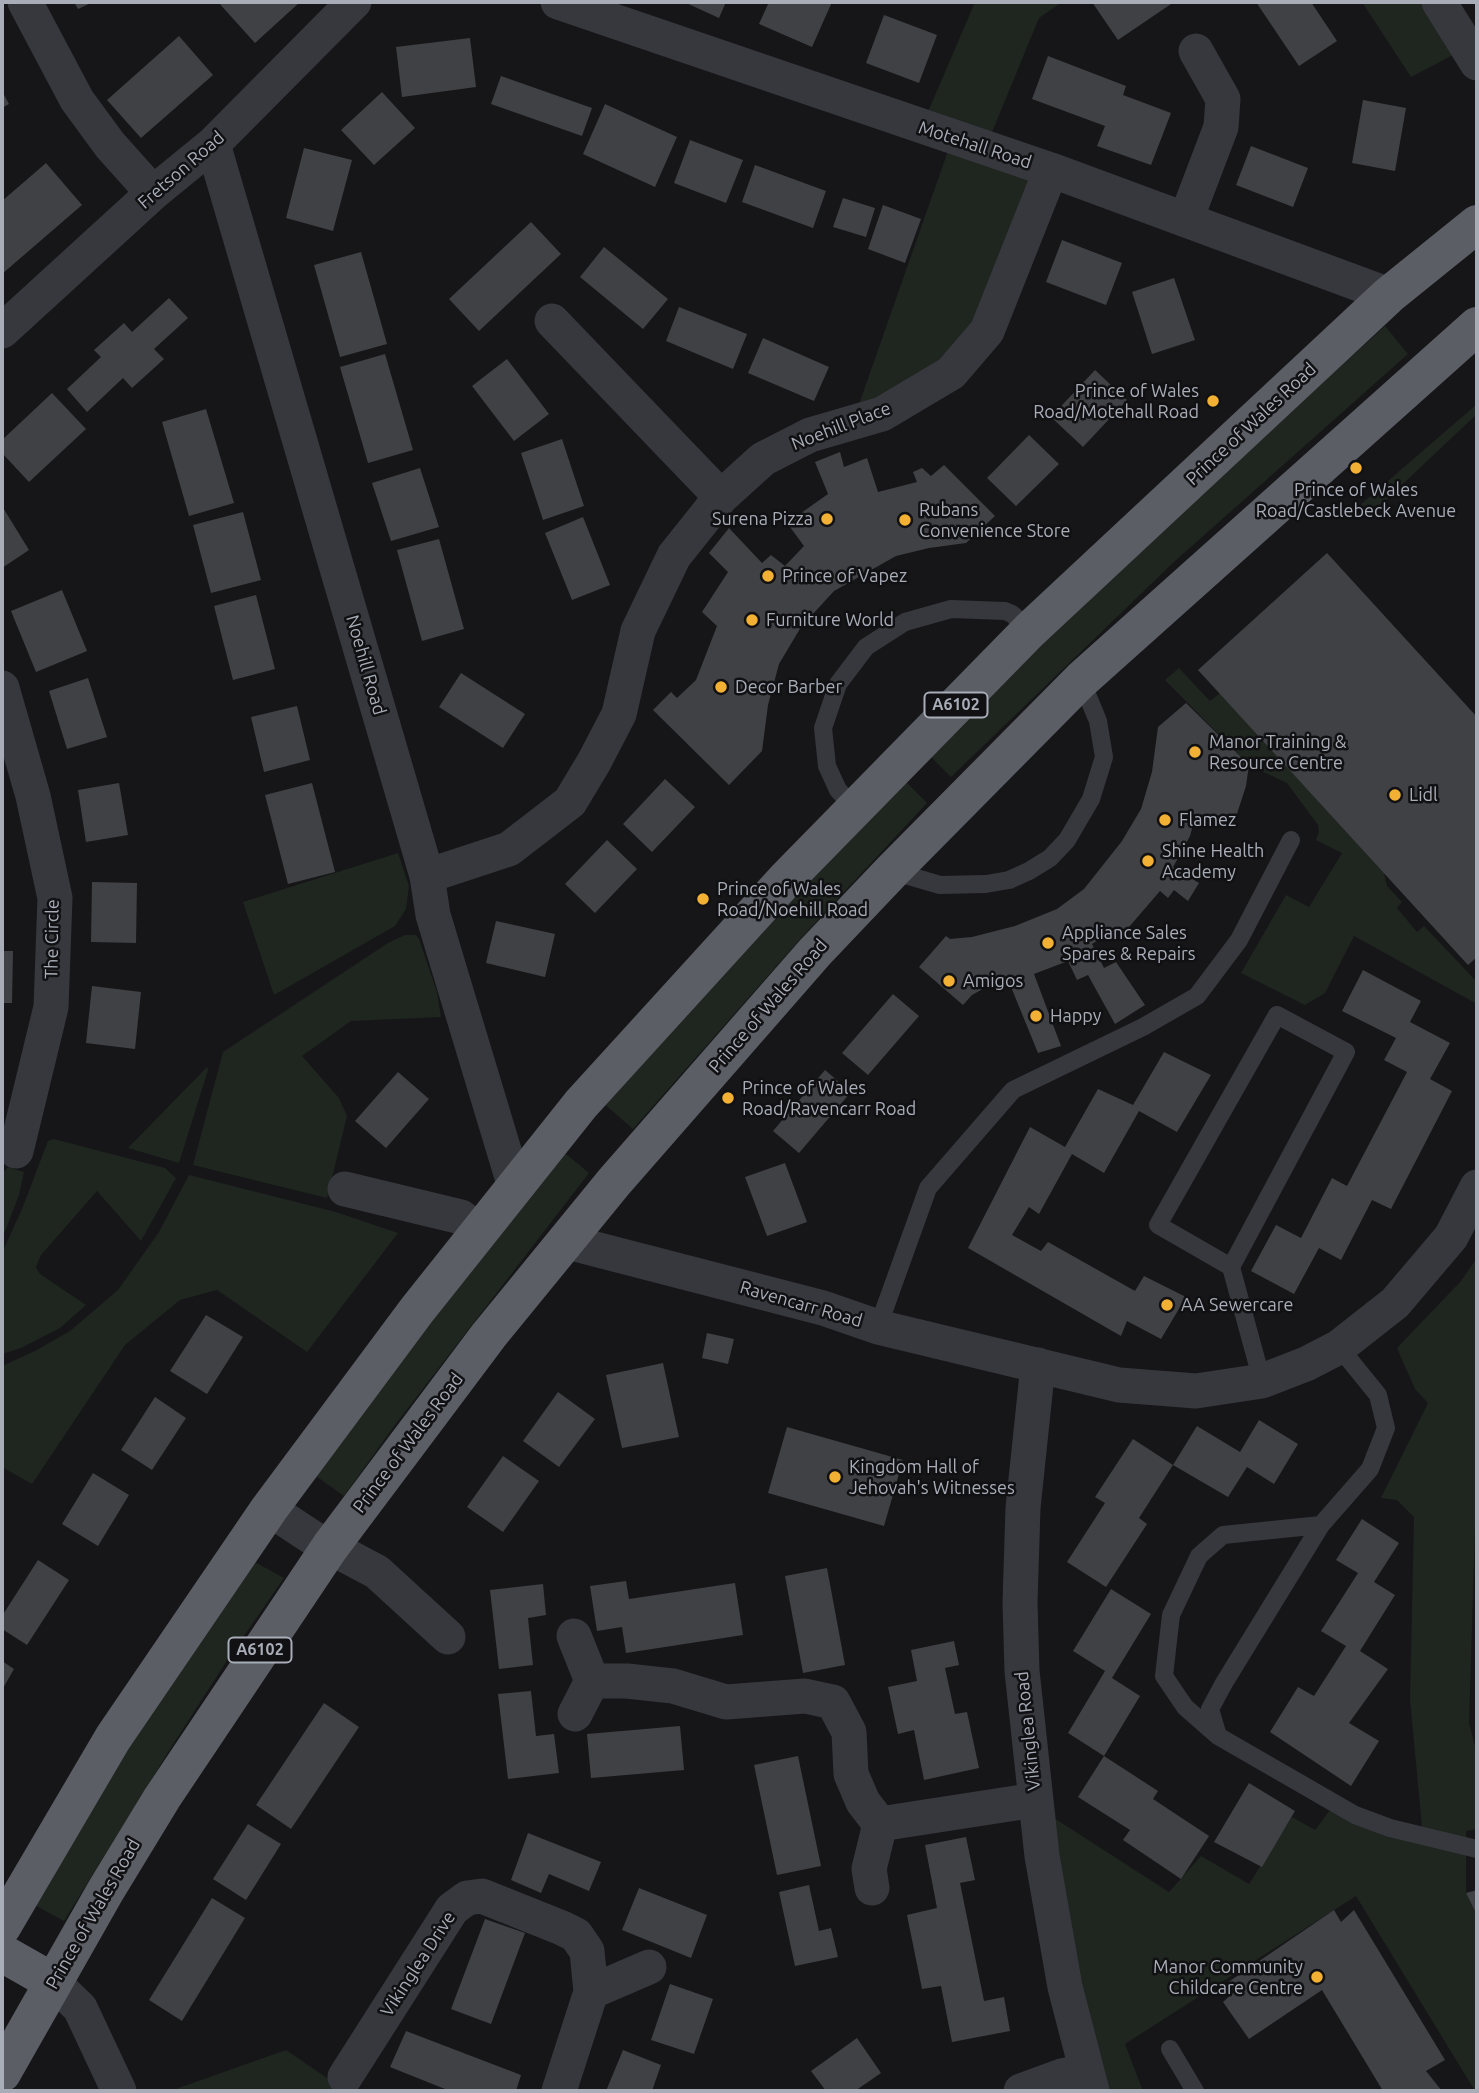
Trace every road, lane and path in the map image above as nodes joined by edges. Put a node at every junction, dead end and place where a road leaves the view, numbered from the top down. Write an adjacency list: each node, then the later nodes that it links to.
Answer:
1 (25, 2): 9 (street)
2 (354, 2): 7 (street, Fretson Road)
3 (559, 2): 8 (street, Motehall Road)
4 (1439, 2): 6 (street)
5 (1196, 51): 10 (street)
6 (1477, 63)
7 (213, 144): 9 (street, Fretson Road); 23 (street, Noehill Road)
8 (1051, 170): 10 (street, Motehall Road); 16 (street, Noehill Place)
9 (153, 193): 15 (street, Fretson Road)
10 (1186, 219): 12 (street, Motehall Road)
11 (1477, 224): 12 (highway, Prince of Wales Road / A6102)
12 (1390, 295): 17 (highway, Prince of Wales Road / A6102)
13 (552, 321): 16 (street)
14 (1477, 326): 18 (highway, Prince of Wales Road / A6102)
15 (3, 328)
16 (721, 497): 23 (street, Noehill Place)
17 (1030, 631): 20 (highway, Prince of Wales Road / A6102); 20 (lane)
18 (1081, 680): 22 (highway, Prince of Wales Road / A6102); 22 (lane)
19 (2, 688): 24 (street, The Circle)
20 (854, 807): 26 (highway, Prince of Wales Road / A6102)
21 (1291, 841): 32 (lane)
22 (892, 871): 30 (highway, Prince of Wales Road / A6102)
23 (428, 876): 26 (street, Noehill Road)
24 (13, 1107): 25 (street, The Circle)
25 (16, 1152)
26 (515, 1187): 29 (highway, Prince of Wales Road / A6102)
27 (1477, 1187): 33 (street, Ravencarr Road)
28 (345, 1189): 29 (street)
29 (479, 1231): 36 (highway, Prince of Wales Road / A6102)
30 (564, 1241): 32 (street, Ravencarr Road); 38 (highway, Prince of Wales Road / A6102)
31 (1231, 1267): 31 (lane); 35 (lane)
32 (878, 1327): 34 (street, Ravencarr Road)
33 (1339, 1347): 35 (street, Ravencarr Road); 37 (lane)
34 (1038, 1365): 35 (street, Ravencarr Road); 44 (street, Vikinglea Road)
35 (1262, 1381)
36 (269, 1509): 38 (street); 48 (highway, Prince of Wales Road / A6102)
37 (1321, 1525): 43 (lane); 43 (lane)
38 (330, 1546): 40 (street); 51 (highway, Prince of Wales Road / A6102)
39 (575, 1636): 41 (street)
40 (448, 1637)
41 (592, 1681): 42 (street); 45 (street)
42 (575, 1714)
43 (1218, 1736): 46 (lane)
44 (1035, 1800): 45 (street); 56 (street, Vikinglea Road)
45 (880, 1824): 47 (street)
46 (1474, 1849)
47 (872, 1888)
48 (2, 1927)
49 (2, 1953): 51 (highway)
50 (649, 1967): 52 (street)
51 (52, 1982): 54 (highway, Prince of Wales Road / A6102); 57 (street)
52 (591, 1992): 55 (street, Vikinglea Drive); 58 (street, Vikinglea Drive)
53 (1170, 2049): 60 (lane)
54 (2, 2073)
55 (345, 2077)
56 (1089, 2081): 59 (street)
57 (119, 2091)
58 (559, 2091)
59 (1021, 2091)
60 (1195, 2091)

